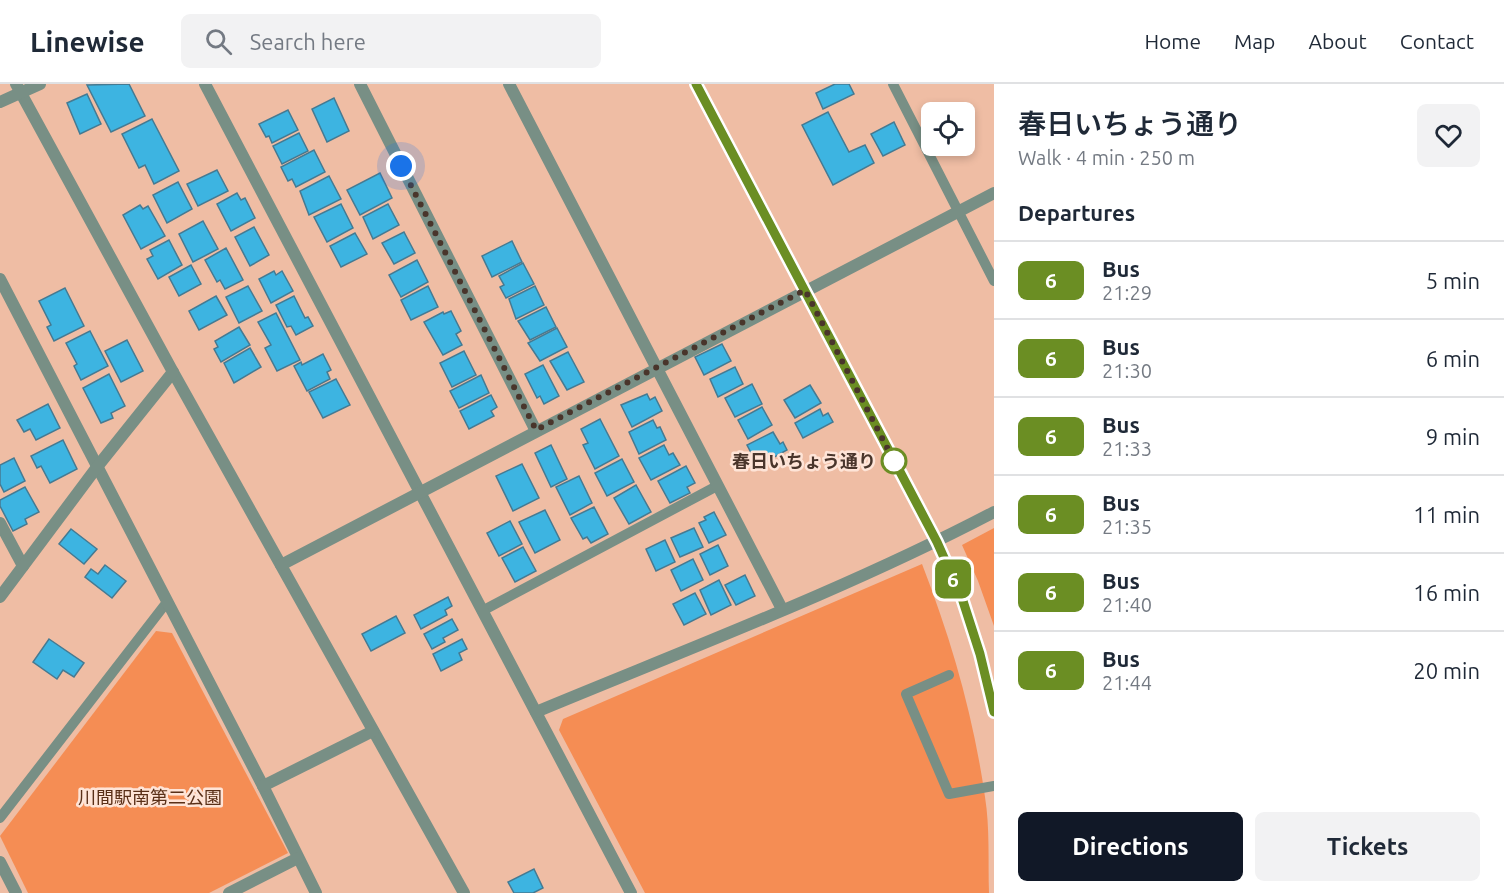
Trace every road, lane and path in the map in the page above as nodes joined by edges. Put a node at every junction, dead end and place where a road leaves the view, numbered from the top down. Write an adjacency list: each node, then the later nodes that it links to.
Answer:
1 (40, 84): 7 (street)
2 (205, 84): 19 (street)
3 (360, 84): 16 (street)
4 (509, 84): 14 (street)
5 (696, 84): 13 (street)
6 (893, 84): 10 (lane)
7 (18, 88): 8 (street); 15 (street)
8 (0, 102)
9 (994, 193): 10 (street)
10 (958, 211): 12 (lane); 13 (street)
11 (0, 279): 17 (street)
12 (994, 281)
13 (805, 290): 14 (street); 22 (street)
14 (656, 368): 16 (street); 18 (street)
15 (173, 372): 17 (street); 24 (street)
16 (536, 430): 19 (street)
17 (97, 467): 23 (street); 26 (street)
18 (717, 486): 27 (street); 28 (lane)
19 (420, 493): 24 (street); 28 (street)
20 (994, 512): 22 (street)
21 (0, 523): 23 (street)
22 (937, 542): 27 (street); 31 (street)
23 (23, 566): 25 (street)
24 (281, 566): 32 (street)
25 (0, 597)
26 (168, 602): 33 (street); 35 (lane)
27 (782, 609): 30 (street)
28 (482, 611): 30 (street)
29 (949, 675): 34 (lane)
30 (536, 712): 42 (street)
31 (994, 712)
32 (373, 731): 33 (street); 41 (street)
33 (263, 786): 36 (street)
34 (994, 786)
35 (0, 818)
36 (298, 858): 39 (street); 40 (street)
37 (0, 862): 38 (street)
38 (16, 893)
39 (229, 893)
40 (316, 893)
41 (464, 893)
42 (631, 893)

